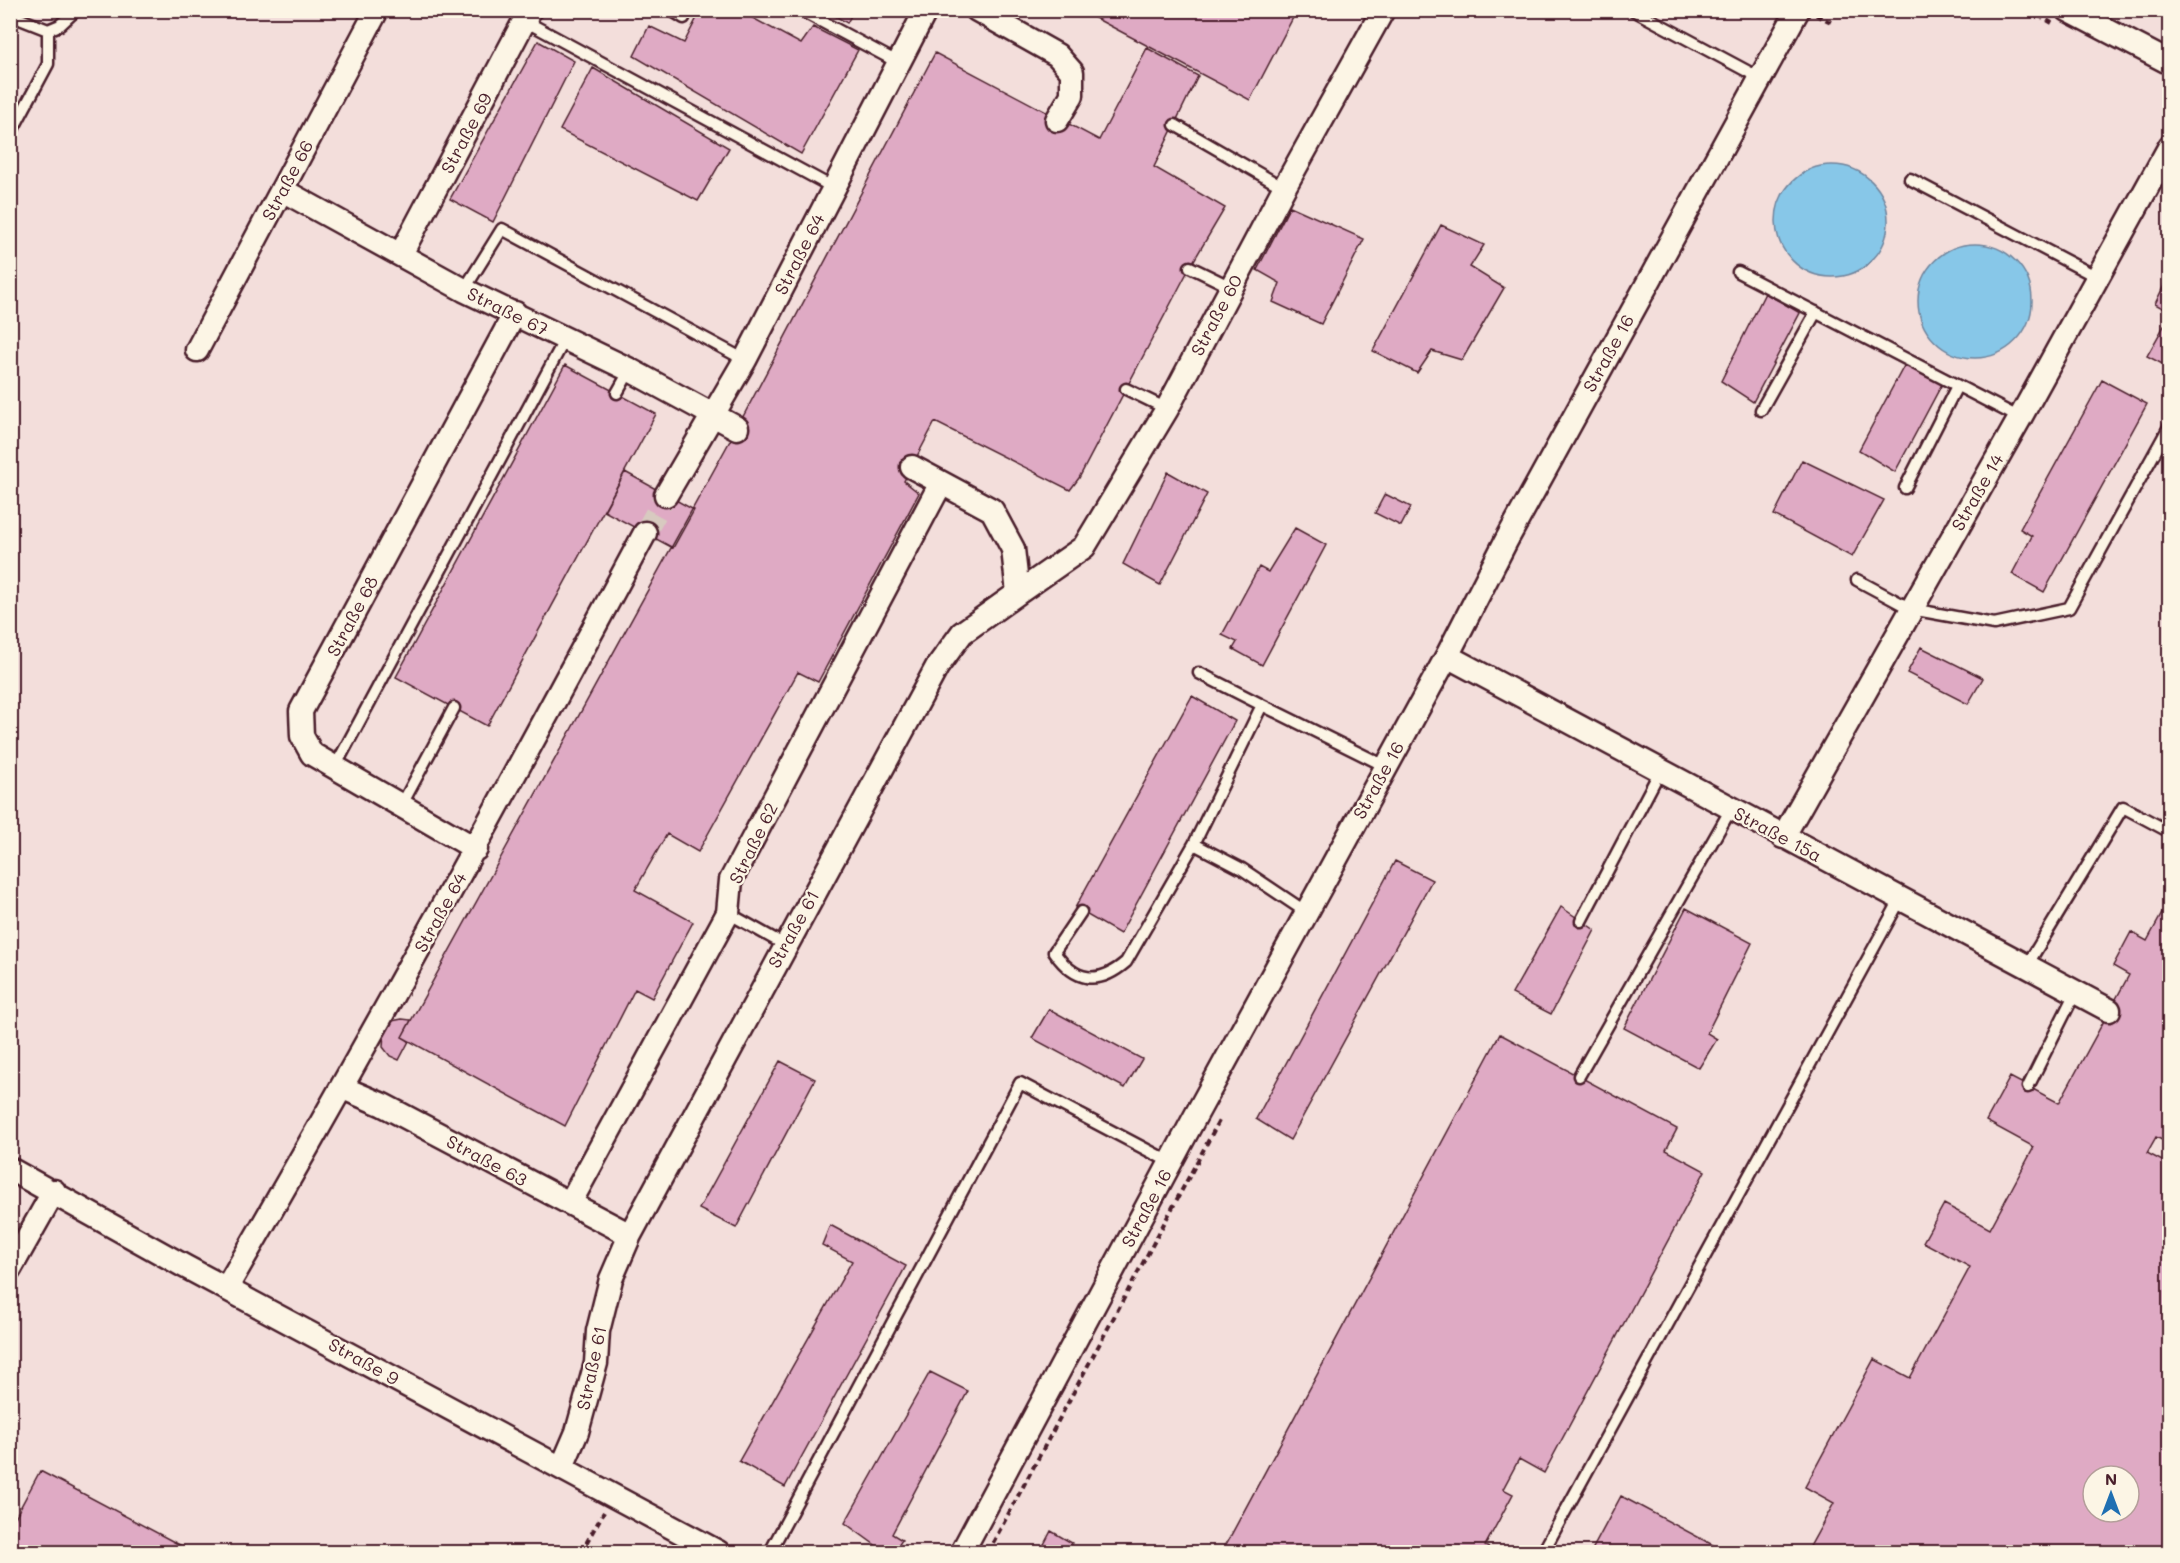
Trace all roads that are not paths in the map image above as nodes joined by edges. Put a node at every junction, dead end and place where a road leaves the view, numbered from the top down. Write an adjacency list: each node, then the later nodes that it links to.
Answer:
1 (76, 10): 14 (lane)
2 (377, 10): 26 (street, Straße 66)
3 (671, 10): 13 (lane)
4 (800, 10): 15 (lane)
5 (926, 10): 15 (street, Straße 64)
6 (977, 10): 18 (street)
7 (1383, 10): 25 (street, Straße 60)
8 (1634, 10): 17 (lane)
9 (1798, 10): 17 (street, Straße 16)
10 (2068, 10): 16 (street)
11 (10, 15): 14 (lane)
12 (528, 16): 24 (lane); 27 (street, Straße 69)
13 (684, 18)
14 (48, 30): 20 (lane)
15 (899, 63): 24 (street, Straße 64)
16 (2169, 63)
17 (1760, 78): 56 (street, Straße 16)
18 (1058, 120)
19 (1175, 125): 25 (lane)
20 (10, 135)
21 (2169, 146): 22 (street, Straße 14)
22 (2163, 173): 30 (street, Straße 14)
23 (1910, 179): 30 (lane)
24 (834, 188): 37 (street, Straße 64)
25 (1284, 188): 31 (street, Straße 60)
26 (282, 190): 27 (street, Straße 67); 36 (street, Straße 66)
27 (400, 254): 32 (street, Straße 67)
28 (1190, 267): 31 (lane)
29 (1738, 272): 33 (lane)
30 (2097, 277): 45 (street, Straße 14)
31 (1232, 287): 42 (street, Straße 60)
32 (464, 290): 34 (street, Straße 67); 37 (lane)
33 (1816, 312): 39 (lane); 43 (lane)
34 (515, 313): 35 (street, Straße 67); 61 (street, Straße 68)
35 (566, 339): 38 (street, Straße 67); 61 (lane)
36 (197, 350)
37 (745, 360): 44 (street, Straße 64)
38 (630, 370): 41 (lane); 44 (street, Straße 67)
39 (1957, 386): 45 (lane); 50 (lane)
40 (1126, 389): 42 (lane)
41 (617, 393)
42 (1167, 409): 54 (street, Straße 60)
43 (1761, 410)
44 (713, 415): 47 (street, Straße 67); 51 (street, Straße 64)
45 (2020, 418): 55 (street, Straße 14)
46 (2169, 425): 55 (lane)
47 (737, 428)
48 (912, 467): 49 (street)
49 (941, 483): 54 (street); 72 (street, Straße 62)
50 (1905, 488)
51 (666, 495)
52 (645, 533): 68 (street, Straße 64)
53 (1857, 580): 55 (lane)
54 (1018, 593): 74 (street, Straße 61)
55 (1911, 609): 66 (street, Straße 14)
56 (1447, 656): 60 (street, Straße 16); 62 (street, Straße 15a)
57 (1199, 673): 58 (lane)
58 (1262, 705): 60 (lane); 67 (lane)
59 (454, 708): 63 (lane)
60 (1385, 766): 71 (street, Straße 16)
61 (335, 767): 63 (street, Straße 68)
62 (1660, 771): 64 (street, Straße 15a); 73 (lane)
63 (401, 806): 68 (street, Straße 68)
64 (1731, 809): 66 (street, Straße 15a); 78 (lane)
65 (2169, 831): 75 (lane)
66 (1783, 837): 69 (street, Straße 15a)
67 (1194, 844): 70 (lane); 71 (lane)
68 (476, 849): 80 (street, Straße 64)
69 (1900, 900): 75 (street, Straße 15a); 92 (lane)
70 (1081, 912)
71 (1306, 912): 81 (street, Straße 16)
72 (728, 913): 74 (lane); 84 (street, Straße 62)
73 (1581, 921)
74 (785, 945): 85 (street, Straße 61)
75 (2026, 967): 76 (street, Straße 15a)
76 (2075, 993): 77 (street, Straße 15a); 79 (lane)
77 (2109, 1011)
78 (1579, 1076)
79 (2028, 1087)
80 (343, 1088): 84 (street, Straße 63); 87 (street, Straße 64)
81 (1170, 1162): 90 (lane); 91 (street, Straße 16)
82 (10, 1169): 83 (street, Straße 9)
83 (54, 1191): 86 (street); 87 (street, Straße 9)
84 (570, 1203): 85 (street, Straße 63)
85 (630, 1234): 88 (street, Straße 61)
86 (10, 1269)
87 (226, 1287): 88 (street, Straße 9)
88 (562, 1467): 89 (street, Straße 9)
89 (718, 1552)
90 (770, 1552)
91 (962, 1552)
92 (1543, 1552)

